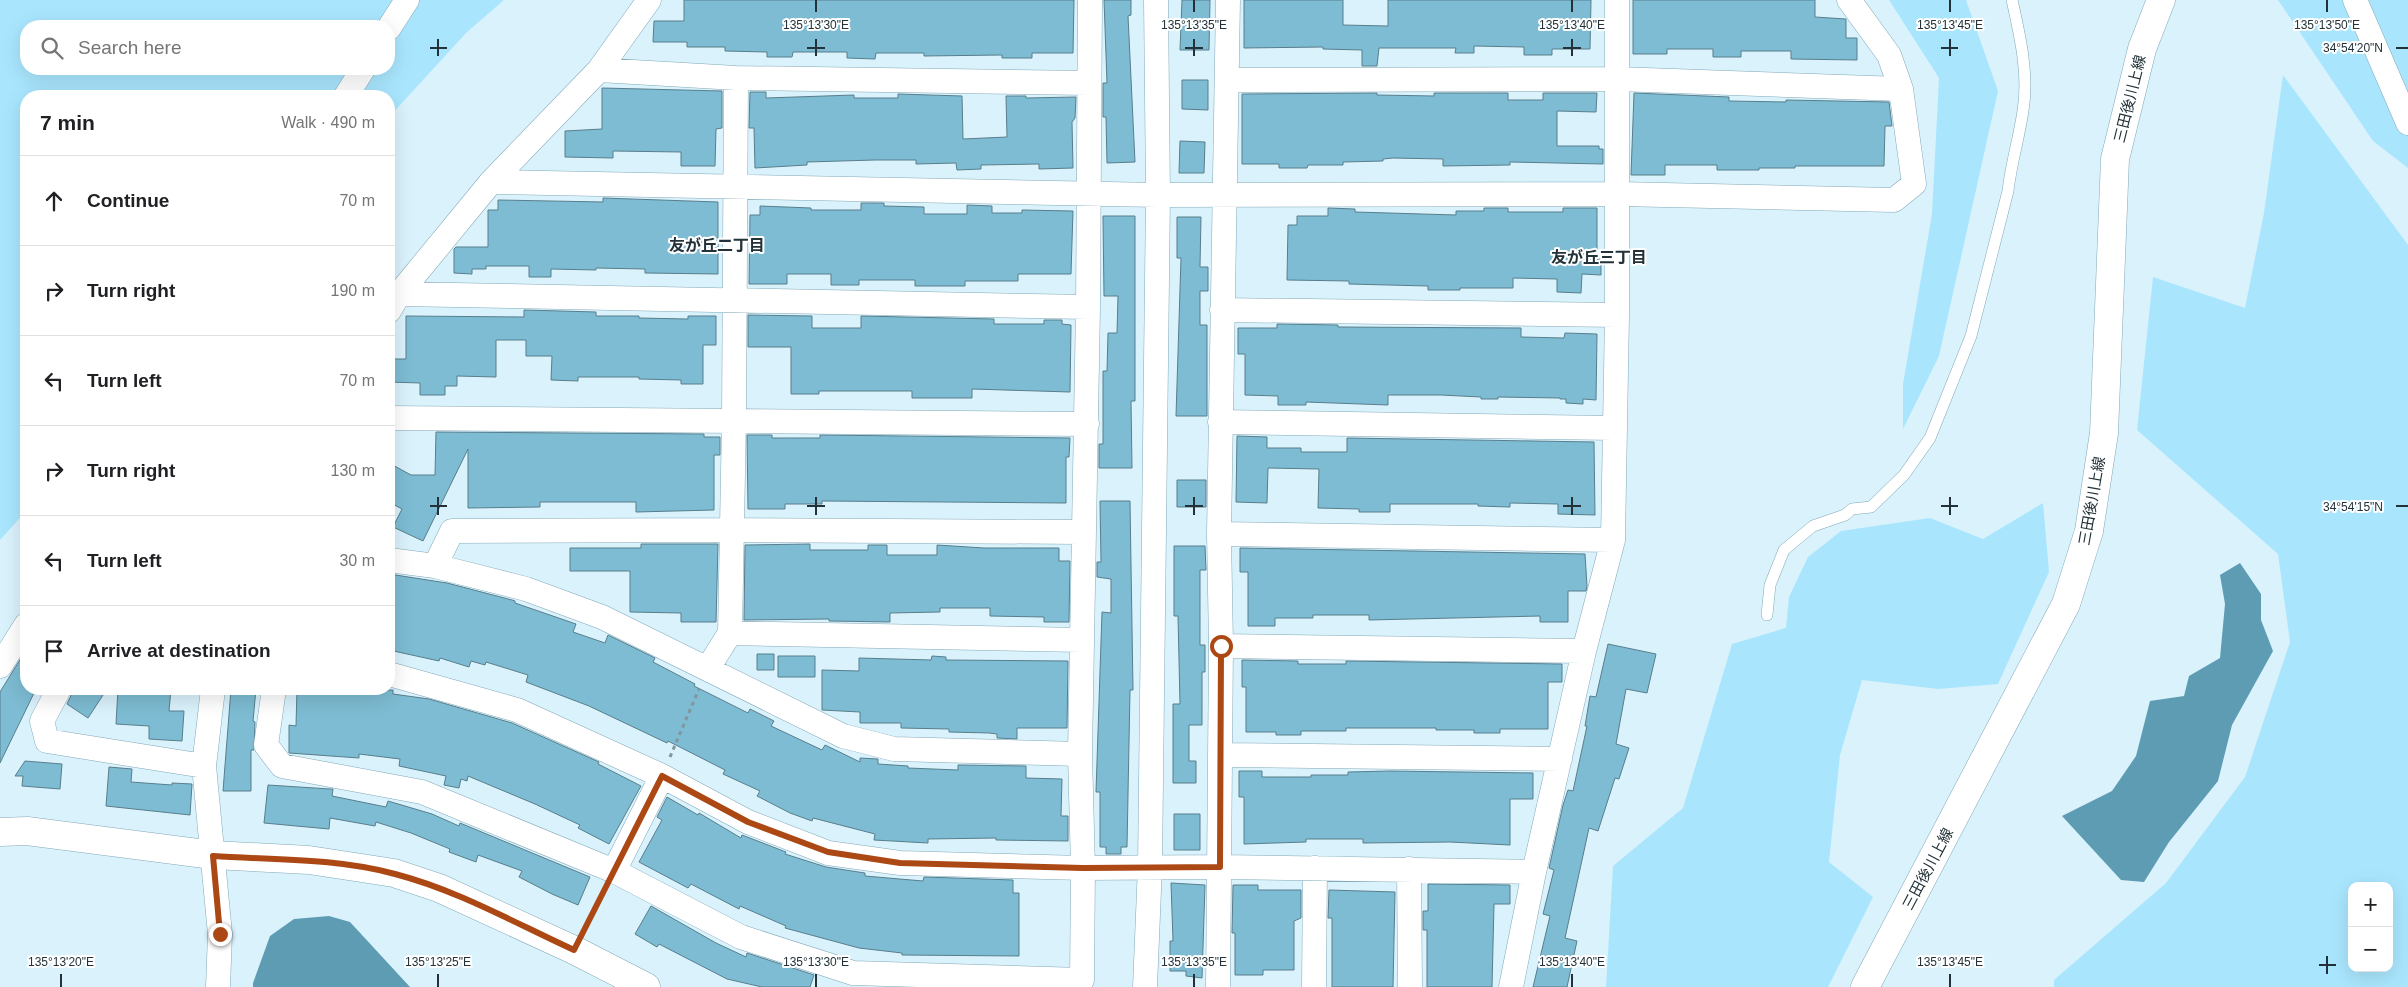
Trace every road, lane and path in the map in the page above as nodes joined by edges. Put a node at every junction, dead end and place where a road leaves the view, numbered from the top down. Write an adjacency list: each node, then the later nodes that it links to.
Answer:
1 (407, 0): 11 (street)
2 (649, 0): 12 (street)
3 (1090, 0): 17 (street)
4 (1156, 0): 25 (street)
5 (1228, 0): 16 (street)
6 (1617, 0): 15 (street)
7 (1849, 0): 18 (street)
8 (2012, 0): 44 (lane)
9 (2161, 0): 78 (main road, 三田後川上線)
10 (2355, 0): 20 (street)
11 (394, 20)
12 (599, 70): 14 (street); 21 (street)
13 (359, 75): 19 (street)
14 (736, 78): 17 (street); 22 (street)
15 (1617, 78): 16 (street); 18 (street); 24 (street)
16 (1227, 80): 26 (street)
17 (1089, 84): 23 (street)
18 (1901, 89): 24 (street)
19 (350, 90)
20 (2408, 123)
21 (491, 182): 22 (street); 27 (street)
22 (734, 188): 23 (street); 28 (street)
23 (1088, 193): 25 (street); 30 (street)
24 (1618, 194): 26 (street); 32 (street)
25 (1158, 195): 26 (street); 63 (street)
26 (1226, 195): 31 (street)
27 (395, 299)
28 (734, 301): 29 (street); 30 (street); 34 (street)
29 (395, 303)
30 (1088, 307): 36 (street)
31 (1222, 310): 32 (street); 35 (street)
32 (1617, 315): 37 (street)
33 (395, 418): 34 (street)
34 (734, 420): 36 (street); 38 (street)
35 (1220, 422): 37 (street); 40 (street)
36 (1086, 424): 39 (street)
37 (1614, 428): 41 (street)
38 (732, 530): 39 (street); 43 (street); 45 (street)
39 (1083, 532): 47 (street)
40 (1219, 534): 41 (street); 48 (street)
41 (1613, 540): 49 (street)
42 (395, 561): 43 (street)
43 (435, 566): 51 (street)
44 (1767, 615)
45 (730, 633): 47 (street); 51 (street)
46 (20, 634): 50 (street)
47 (1082, 640): 56 (street)
48 (1221, 646): 49 (street); 57 (street)
49 (1584, 651): 58 (street)
50 (0, 666)
51 (708, 668): 56 (street); 60 (path)
52 (395, 676): 60 (street)
53 (56, 695): 59 (street)
54 (212, 695): 59 (street)
55 (273, 695): 68 (street)
56 (1080, 754): 65 (street)
57 (1221, 755): 58 (street); 64 (street)
58 (1560, 759): 69 (street)
59 (204, 766): 62 (street)
60 (662, 776): 65 (street); 68 (street)
61 (0, 832): 62 (main road)
62 (213, 856): 70 (main road); 71 (street)
63 (1150, 866): 64 (street); 65 (street); 73 (street)
64 (1220, 867): 66 (street); 74 (street)
65 (1083, 868): 68 (street)
66 (1315, 868): 67 (street); 75 (street)
67 (1409, 869): 69 (street); 76 (street)
68 (614, 871): 70 (path)
69 (1534, 872): 77 (street)
70 (574, 950): 72 (main road)
71 (218, 987)
72 (646, 987)
73 (1145, 987)
74 (1218, 987)
75 (1314, 987)
76 (1410, 987)
77 (1511, 987)
78 (1865, 987)

